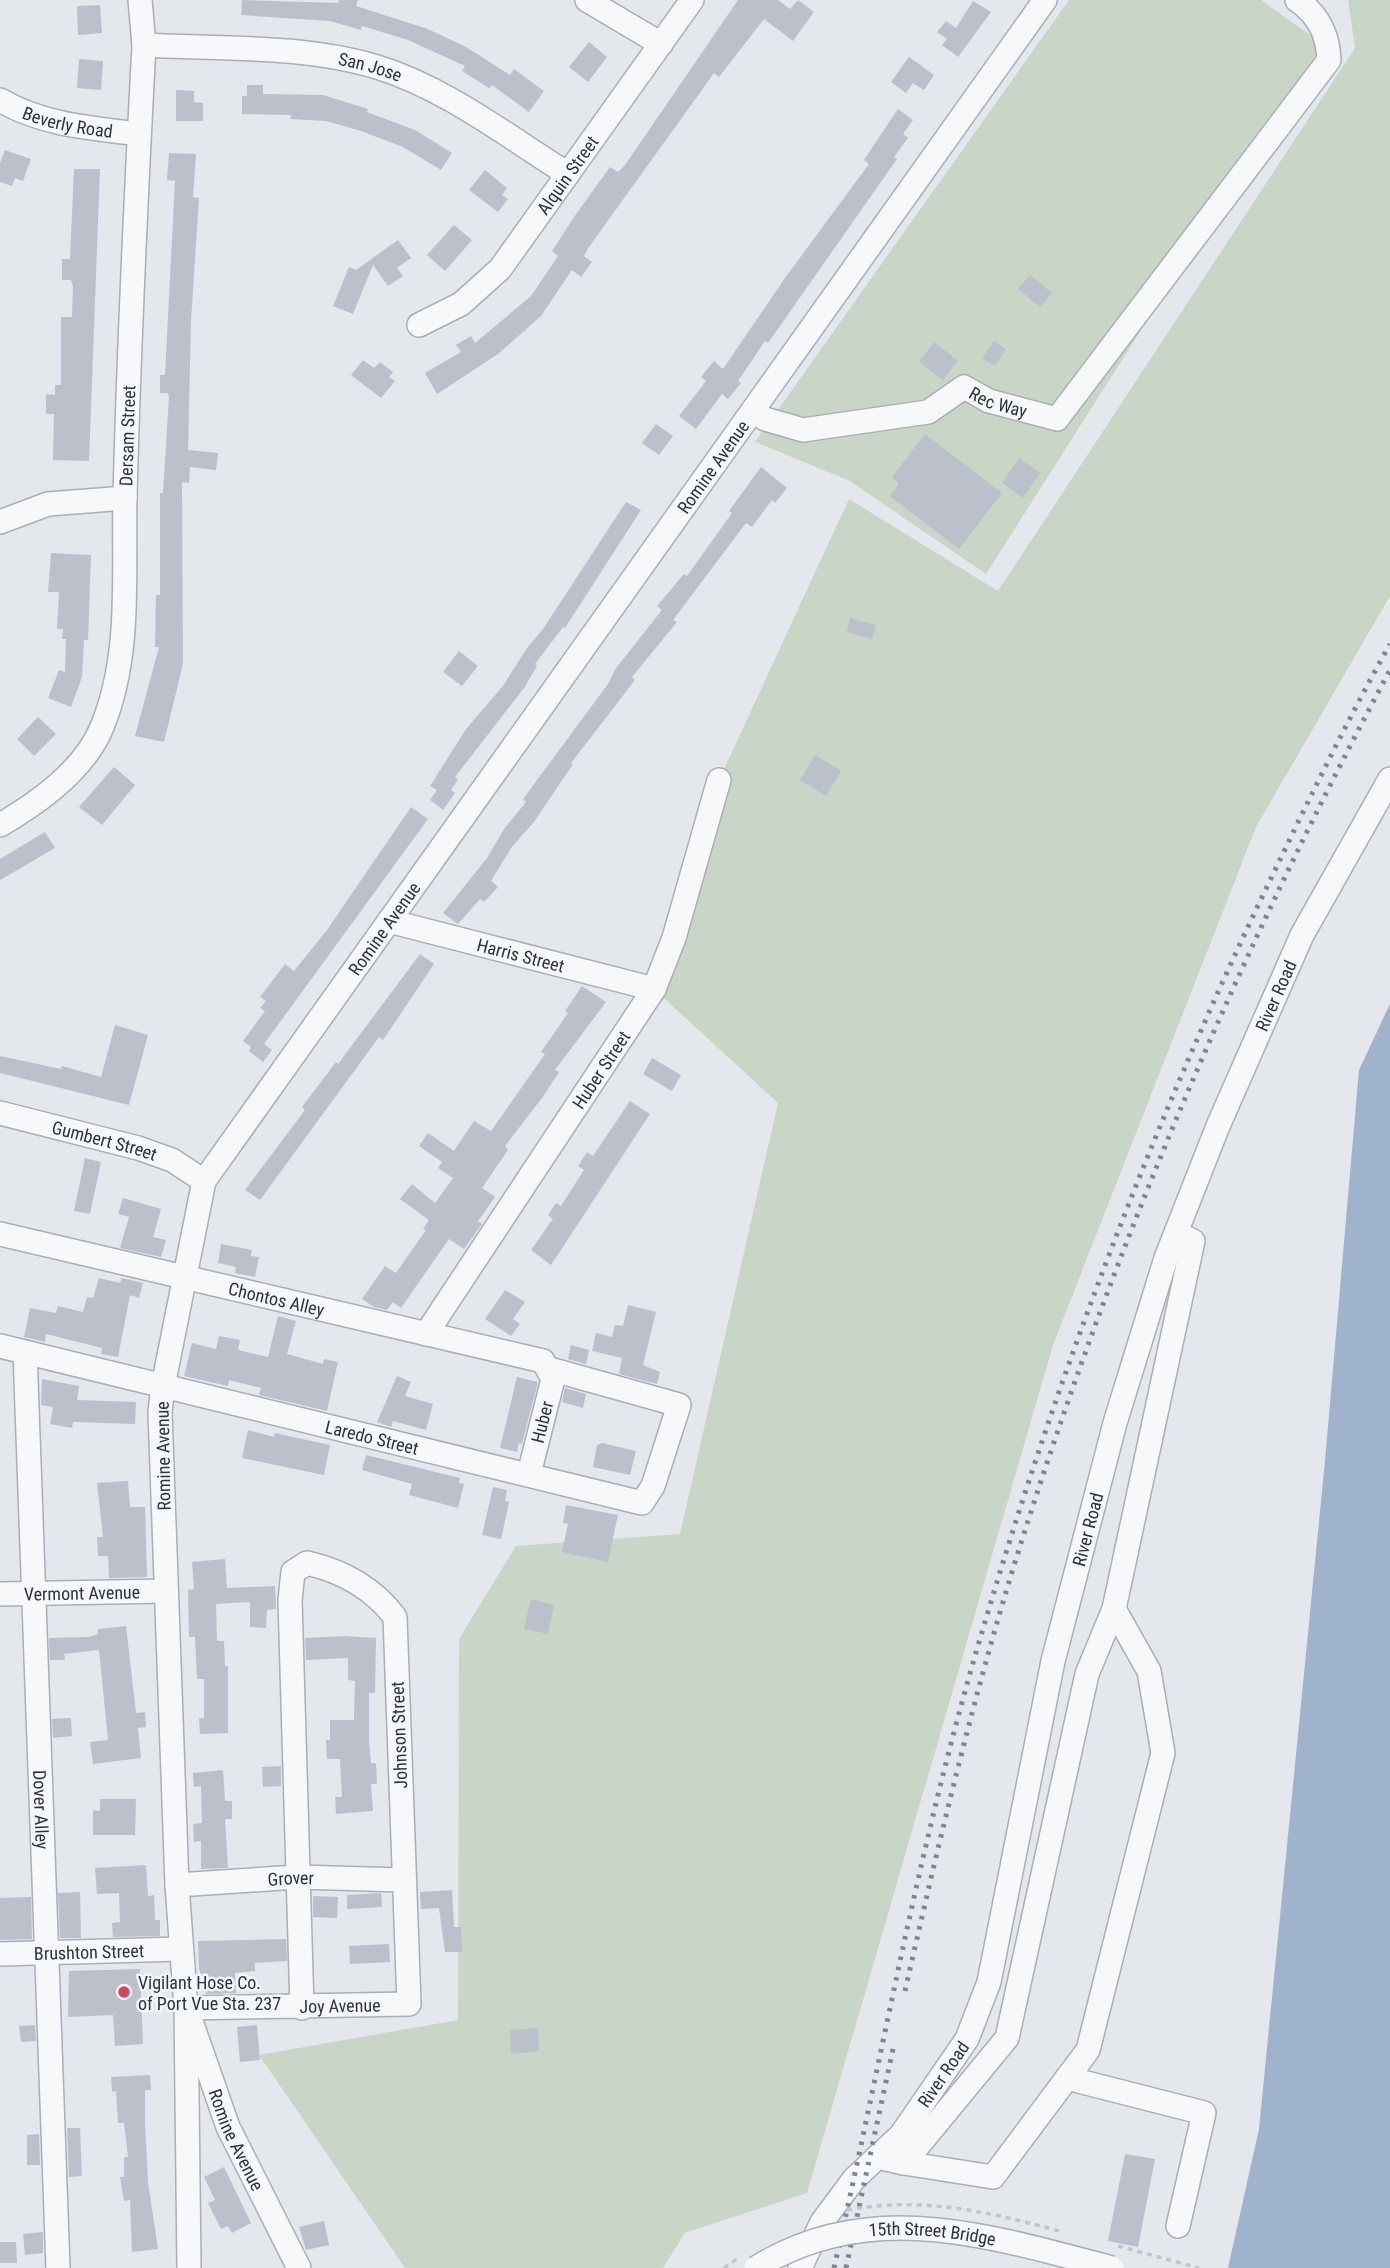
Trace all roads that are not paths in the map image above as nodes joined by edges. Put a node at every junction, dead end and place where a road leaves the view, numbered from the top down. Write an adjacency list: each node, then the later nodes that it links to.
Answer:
1 (140, 0): 7 (street, Dersam Street)
2 (587, 0): 6 (street)
3 (692, 0): 6 (street, Alquin Street)
4 (1045, 0): 12 (street, Romine Avenue)
5 (1297, 0): 12 (street, Rec Way)
6 (661, 44): 10 (street, Alquin Street)
7 (144, 45): 9 (street, Dersam Street); 10 (street, San Jose)
8 (0, 100): 9 (street, Beverly Road)
9 (139, 134): 13 (street, Dersam Street)
10 (568, 174): 11 (street, Alquin Street)
11 (419, 325)
12 (752, 411): 18 (street, Romine Avenue)
13 (125, 498): 14 (street); 17 (street, Dersam Street)
14 (0, 522)
15 (1390, 779): 22 (street, River Road)
16 (719, 780): 19 (street, Huber Street)
17 (0, 825)
18 (389, 921): 19 (street, Harris Street); 21 (street, Romine Avenue)
19 (654, 989): 25 (street, Huber Street)
20 (0, 1113): 21 (street, Gumbert Street)
21 (204, 1181): 24 (street, Romine Avenue)
22 (1176, 1233): 35 (street); 46 (street, River Road)
23 (0, 1234): 24 (street, Chontos Alley)
24 (184, 1278): 25 (street, Chontos Alley); 29 (street, Romine Avenue)
25 (426, 1334): 28 (street, Chontos Alley)
26 (0, 1346): 27 (street, Laredo Street)
27 (25, 1352): 29 (street, Laredo Street); 34 (street, Dover Alley)
28 (550, 1369): 30 (street, Chontos Alley); 31 (street, Huber)
29 (163, 1386): 31 (street, Laredo Street); 32 (street, Romine Avenue)
30 (679, 1405): 31 (street, Laredo Street)
31 (528, 1474)
32 (166, 1591): 34 (street, Vermont Avenue); 38 (street, Romine Avenue)
33 (0, 1594): 34 (street, Vermont Avenue)
34 (34, 1594): 40 (street, Dover Alley)
35 (1114, 1609): 45 (street); 47 (street)
36 (298, 1877): 37 (street, Grover); 37 (street, Johnson Street); 38 (street, Grover); 44 (street)
37 (403, 1881): 42 (street, Johnson Street)
38 (177, 1885): 39 (street, Romine Avenue)
39 (180, 1950): 40 (street, Brushton Street); 43 (street, Romine Avenue)
40 (47, 1952): 41 (street, Brushton Street); 49 (street, Dover Alley)
41 (0, 1954)
42 (409, 2004): 44 (street, Joy Avenue)
43 (186, 2008): 44 (street, Joy Avenue); 50 (street, Romine Avenue); 51 (street, Romine Avenue)
44 (302, 2008)
45 (1067, 2078): 47 (street); 48 (street)
46 (877, 2157): 47 (street); 53 (street, River Road)
47 (904, 2163)
48 (1178, 2226)
49 (58, 2268)
50 (189, 2268)
51 (299, 2268)
52 (756, 2268): 54 (street, 15th Street Bridge, bridge)
53 (800, 2268)
54 (1112, 2268)

